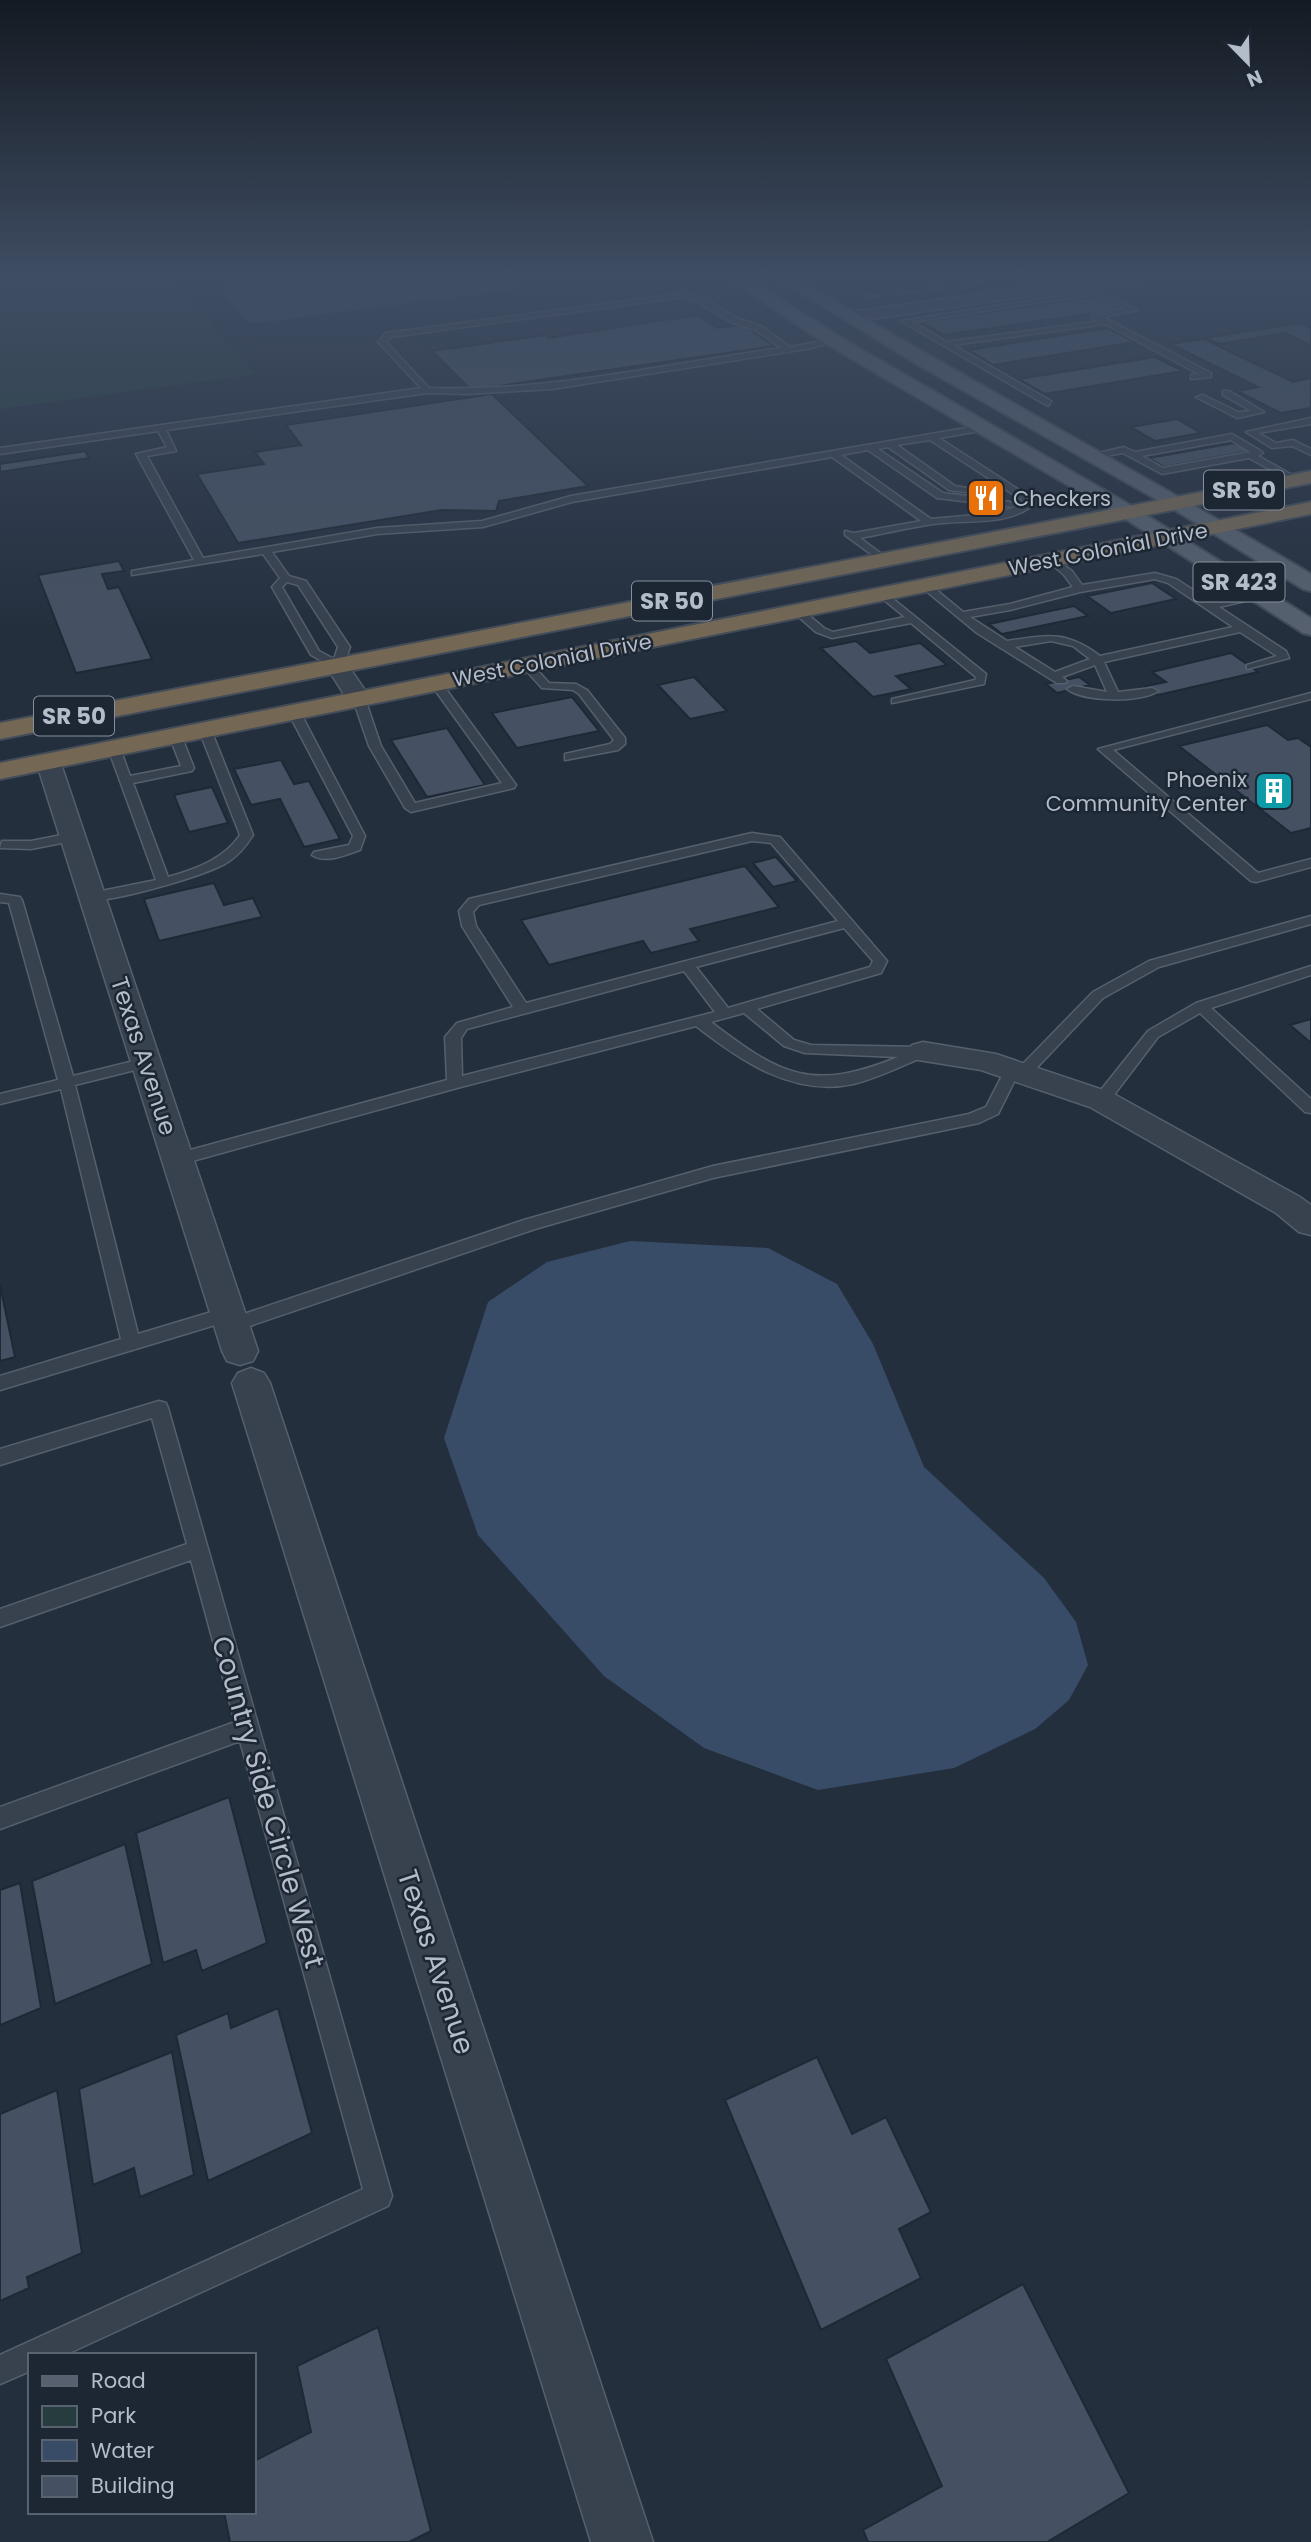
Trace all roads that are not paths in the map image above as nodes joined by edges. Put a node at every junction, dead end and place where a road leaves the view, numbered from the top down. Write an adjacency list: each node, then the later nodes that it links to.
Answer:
1 (402, 394): 11 (lane)
2 (925, 394): 12 (main road, SR 423)
3 (983, 394): 19 (main road, SR 423)
4 (1032, 394): 7 (lane)
5 (1227, 394): 6 (lane)
6 (1200, 397)
7 (1048, 403)
8 (1311, 411): 10 (lane)
9 (1311, 421): 17 (lane)
10 (1245, 423)
11 (160, 428): 16 (lane); 33 (lane)
12 (984, 428): 13 (lane); 26 (main road, SR 423)
13 (930, 436): 14 (lane); 24 (lane)
14 (889, 444): 15 (lane); 24 (lane)
15 (869, 447): 18 (lane); 24 (lane)
16 (0, 451)
17 (1311, 453)
18 (834, 454): 27 (lane); 30 (lane)
19 (1094, 455): 20 (lane); 23 (main road, SR 423)
20 (1135, 455): 21 (lane); 21 (lane)
21 (1250, 455): 22 (lane)
22 (1303, 479): 23 (highway, West Colonial Drive / SR 50)
23 (1177, 503): 26 (highway, West Colonial Drive / SR 50); 28 (main road, SR 423)
24 (1028, 505): 27 (lane)
25 (1311, 508): 28 (highway, West Colonial Drive / SR 50)
26 (1128, 512): 29 (main road, SR 423); 31 (highway, West Colonial Drive / SR 50)
27 (929, 522): 31 (lane)
28 (1217, 527): 29 (highway, West Colonial Drive / SR 50); 36 (main road, SR 423)
29 (1167, 537): 32 (highway, West Colonial Drive / SR 50); 40 (main road, SR 423)
30 (266, 551): 33 (lane); 35 (lane)
31 (883, 560): 50 (highway, West Colonial Drive / SR 50)
32 (1052, 560): 37 (highway, West Colonial Drive / SR 50); 38 (lane)
33 (200, 562): 34 (lane)
34 (135, 573)
35 (285, 578): 50 (lane); 50 (lane)
36 (1311, 584)
37 (923, 585): 39 (highway, West Colonial Drive / SR 50); 43 (lane)
38 (1079, 589): 41 (lane); 43 (lane)
39 (882, 593): 42 (highway, West Colonial Drive / SR 50); 44 (lane)
40 (1259, 595): 41 (lane); 46 (main road, SR 423)
41 (1210, 606): 45 (lane)
42 (797, 611): 44 (lane); 49 (highway, West Colonial Drive / SR 50)
43 (962, 615): 47 (lane)
44 (913, 619): 59 (lane)
45 (1242, 628): 48 (lane); 51 (lane)
46 (1311, 628)
47 (1005, 645): 48 (lane); 48 (lane)
48 (1098, 660): 55 (lane)
49 (527, 665): 52 (highway, West Colonial Drive / SR 50); 67 (lane)
50 (337, 666): 57 (street); 60 (highway, West Colonial Drive / SR 50)
51 (1251, 667)
52 (436, 683): 57 (highway, West Colonial Drive / SR 50); 57 (lane)
53 (1073, 689): 55 (lane)
54 (1152, 691): 55 (lane)
55 (1114, 696)
56 (1311, 696): 58 (lane)
57 (359, 699): 61 (highway, West Colonial Drive / SR 50)
58 (1294, 700): 62 (lane); 74 (lane)
59 (896, 701)
60 (148, 702): 64 (highway, West Colonial Drive / SR 50); 68 (highway)
61 (294, 712): 63 (highway, West Colonial Drive / SR 50); 73 (lane)
62 (1311, 712)
63 (205, 730): 65 (highway, West Colonial Drive / SR 50); 75 (lane)
64 (0, 731)
65 (175, 736): 66 (highway, West Colonial Drive / SR 50); 70 (lane)
66 (114, 748): 68 (highway, West Colonial Drive / SR 50); 70 (lane)
67 (569, 757)
68 (48, 761): 69 (highway, West Colonial Drive / SR 50); 71 (street, Texas Avenue)
69 (0, 771)
70 (126, 781): 75 (lane)
71 (72, 837): 72 (lane); 77 (street, Texas Avenue)
72 (2, 845)
73 (319, 855)
74 (1311, 863)
75 (163, 881): 77 (lane)
76 (3, 897): 90 (lane)
77 (92, 897): 88 (street, Texas Avenue)
78 (1311, 920): 89 (lane)
79 (847, 923): 80 (lane); 83 (lane); 84 (lane)
80 (687, 965): 84 (lane); 85 (lane)
81 (1311, 970): 82 (lane)
82 (1201, 1006): 93 (lane); 94 (lane)
83 (747, 1007): 85 (lane); 87 (lane)
84 (522, 1009): 91 (lane)
85 (725, 1014): 86 (lane)
86 (699, 1021): 87 (lane); 91 (lane)
87 (923, 1052): 89 (street)
88 (146, 1063): 90 (lane); 95 (street, Texas Avenue)
89 (1017, 1071): 93 (street); 98 (lane)
90 (66, 1083): 92 (lane); 97 (lane)
91 (455, 1083): 95 (lane)
92 (0, 1099)
93 (1101, 1100): 96 (street)
94 (1311, 1108)
95 (178, 1159): 98 (street, Texas Avenue)
96 (1311, 1223)
97 (131, 1343): 98 (lane); 99 (lane)
98 (238, 1343): 108 (street, Texas Avenue)
99 (0, 1383)
100 (0, 1457): 101 (lane, Country Side Circle West)
101 (198, 1549): 102 (lane); 103 (lane, Country Side Circle West)
102 (0, 1618)
103 (247, 1728): 104 (lane); 105 (lane, Country Side Circle West)
104 (0, 1818)
105 (35, 2353)
106 (28, 2356): 107 (lane)
107 (0, 2370)
108 (622, 2542)

